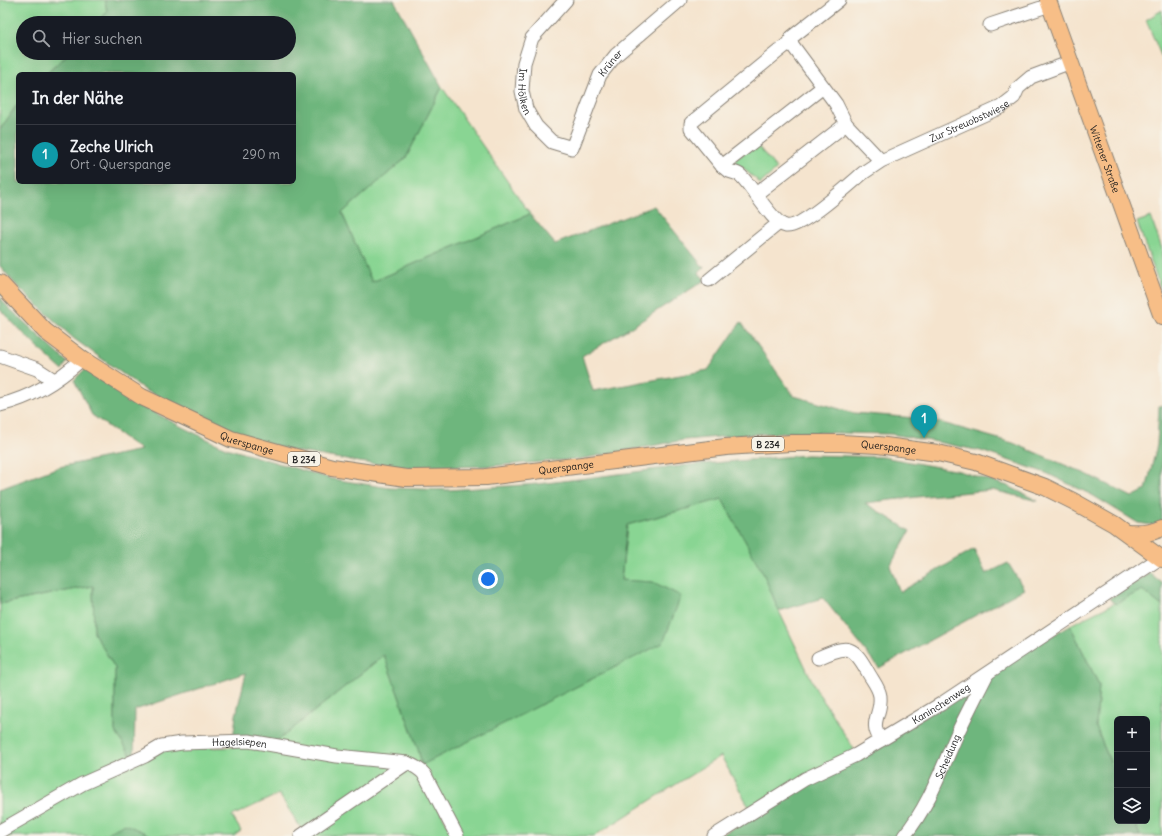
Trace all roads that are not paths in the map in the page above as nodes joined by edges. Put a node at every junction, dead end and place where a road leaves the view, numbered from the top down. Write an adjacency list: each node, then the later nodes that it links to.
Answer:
1 (566, 0): 10 (street, Im Hölken)
2 (839, 0): 6 (street)
3 (677, 1): 10 (street, Krüner)
4 (1049, 2): 5 (street); 7 (main road, Wittener Straße)
5 (990, 25)
6 (789, 44): 8 (street); 12 (street)
7 (1071, 62): 11 (street, Zur Streuobstwiese); 17 (main road, Wittener Straße)
8 (823, 87): 9 (street); 12 (street)
9 (846, 124): 11 (street); 13 (street)
10 (572, 148)
11 (881, 161): 14 (street, Zur Streuobstwiese)
12 (722, 166): 13 (street)
13 (756, 194): 14 (street)
14 (779, 223): 15 (street)
15 (709, 280)
16 (0, 283): 19 (main road, Querspange / B 234)
17 (1162, 317)
18 (0, 356): 20 (street)
19 (82, 359): 20 (street); 23 (main road, Querspange / B 234)
20 (54, 380): 21 (street)
21 (0, 405)
22 (1162, 528): 23 (main road)
23 (1127, 533): 24 (main road, Querspange / B 234)
24 (1161, 558): 26 (street, Kaninchenweg)
25 (818, 658): 27 (street)
26 (987, 674): 27 (street, Kaninchenweg); 33 (street, Scheidung)
27 (881, 740): 32 (street, Kaninchenweg)
28 (407, 763): 29 (street, Hagelsiepen); 30 (street); 31 (street, Hagelsiepen)
29 (0, 831)
30 (301, 836)
31 (458, 836)
32 (714, 836)
33 (904, 836)

